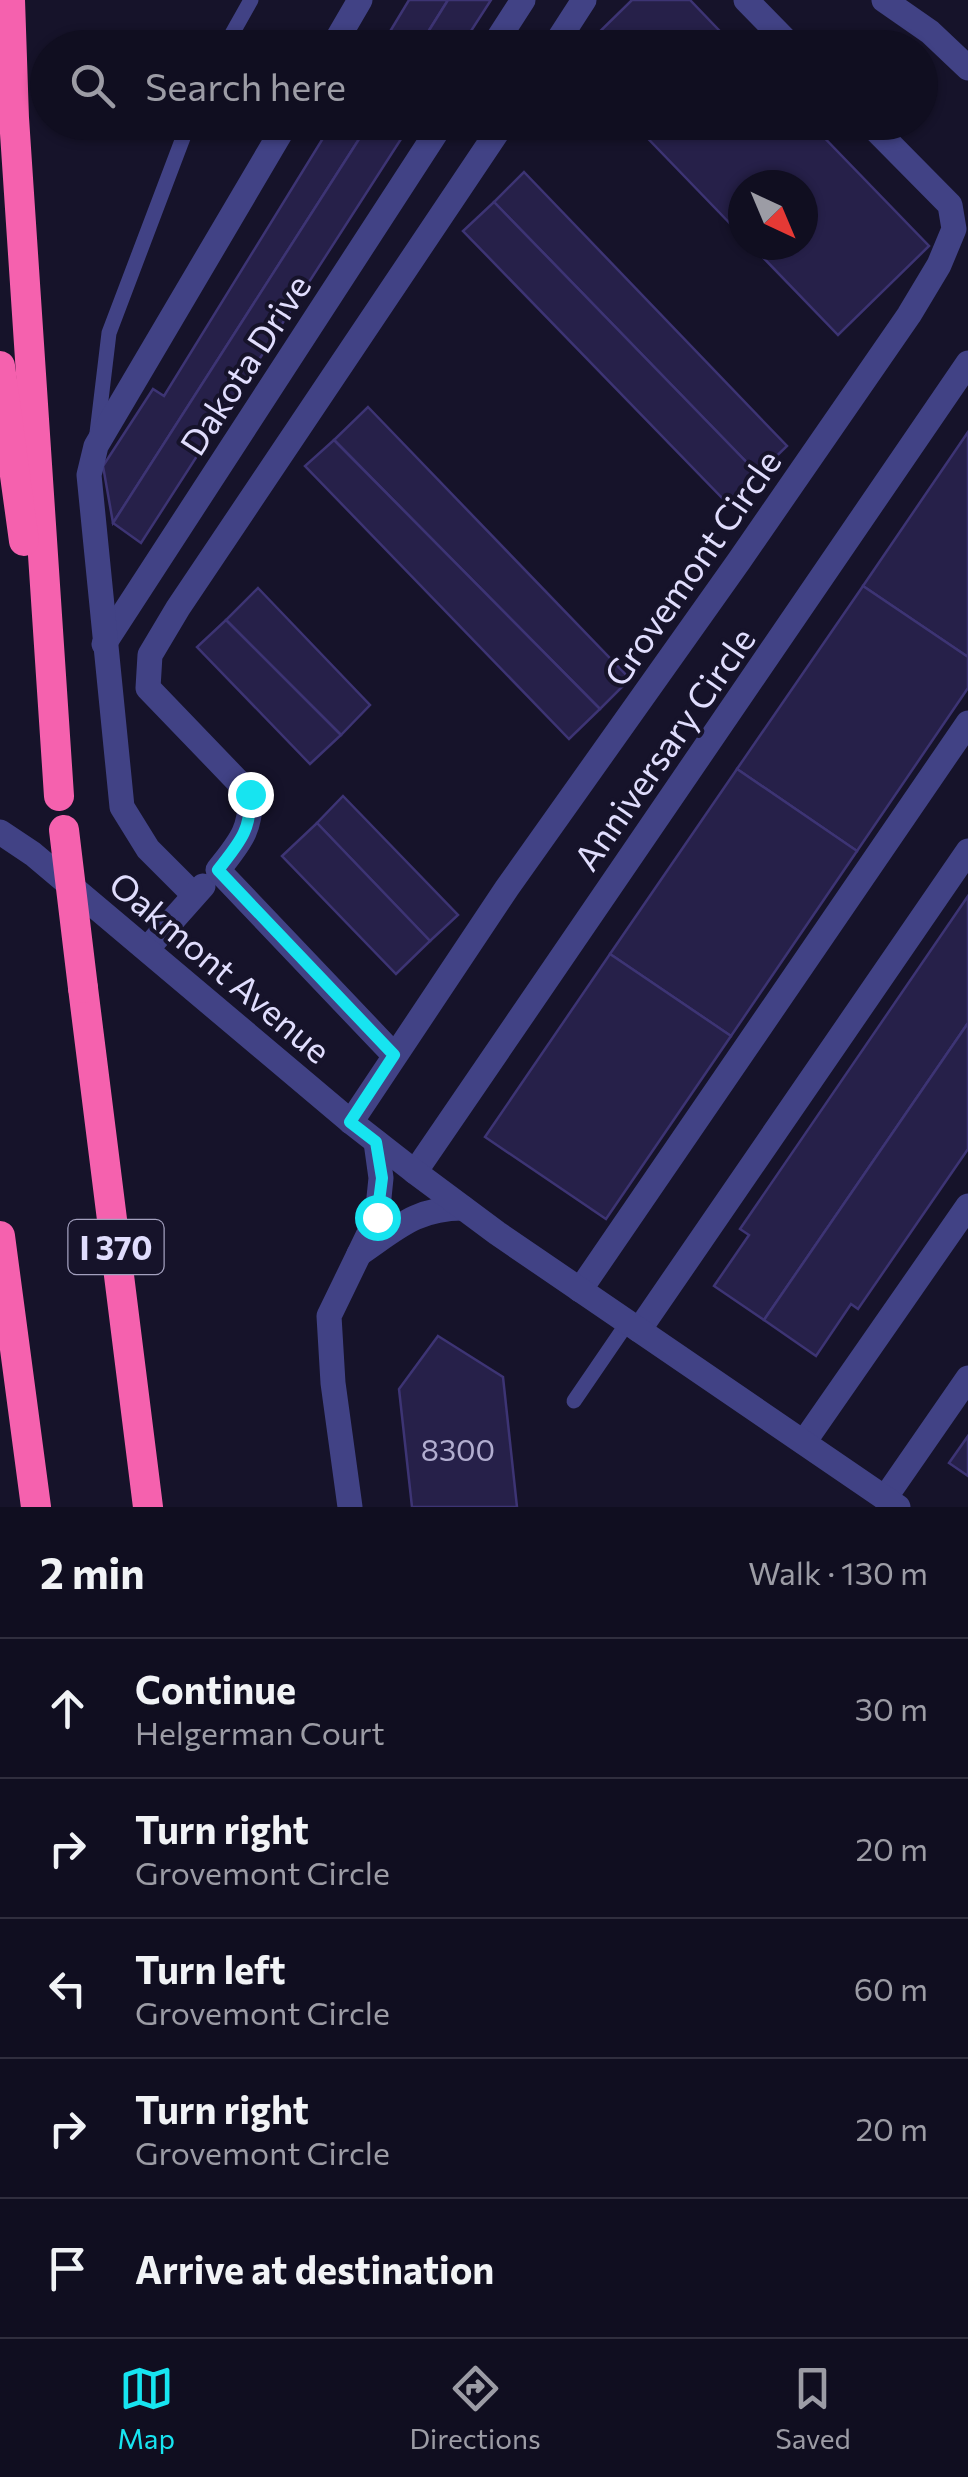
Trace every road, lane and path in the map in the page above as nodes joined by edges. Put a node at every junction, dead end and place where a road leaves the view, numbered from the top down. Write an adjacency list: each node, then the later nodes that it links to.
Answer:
1 (10, 0): 26 (highway)
2 (251, 0): 8 (lane)
3 (360, 0): 9 (street)
4 (523, 0): 10 (street)
5 (584, 0): 11 (street)
6 (746, 0): 12 (street)
7 (884, 0): 13 (street)
8 (234, 30)
9 (342, 30)
10 (504, 30)
11 (565, 30)
12 (776, 30)
13 (927, 30)
14 (938, 40): 15 (street)
15 (968, 68)
16 (182, 140): 23 (lane)
17 (277, 140): 23 (street)
18 (432, 140): 24 (street, Dakota Drive)
19 (492, 140): 29 (street)
20 (886, 140): 32 (street, Grovemont Circle)
21 (968, 363): 35 (street, Anniversary Circle)
22 (0, 366): 26 (highway, I 370)
23 (96, 446): 24 (street)
24 (104, 644): 30 (street)
25 (968, 723): 40 (street)
26 (60, 796): 47 (highway, I 370, bridge)
27 (0, 832): 31 (street, Oakmont Avenue)
28 (968, 851): 41 (street)
29 (218, 870): 30 (street); 32 (street)
30 (194, 895): 31 (street)
31 (147, 949): 33 (street, Oakmont Avenue)
32 (394, 1055): 33 (street, Grovemont Circle)
33 (350, 1122): 34 (street, Oakmont Avenue)
34 (376, 1142): 35 (street, Oakmont Avenue); 39 (street)
35 (414, 1172): 37 (street, Oakmont Avenue)
36 (968, 1206): 44 (street)
37 (463, 1208): 39 (street); 40 (street, Oakmont Avenue)
38 (0, 1236): 46 (highway)
39 (359, 1254): 48 (street)
40 (580, 1290): 41 (street, Oakmont Avenue)
41 (633, 1326): 43 (lane); 44 (street, Oakmont Avenue)
42 (968, 1378): 45 (street)
43 (574, 1401)
44 (804, 1442): 45 (street, Oakmont Avenue)
45 (891, 1502)
46 (36, 1507)
47 (148, 1507)
48 (350, 1507)

